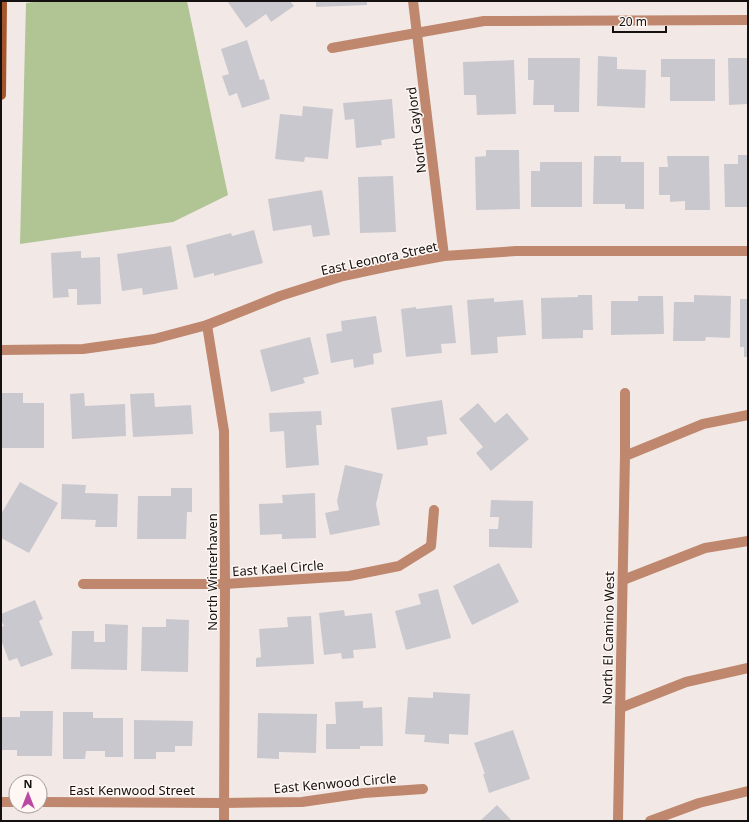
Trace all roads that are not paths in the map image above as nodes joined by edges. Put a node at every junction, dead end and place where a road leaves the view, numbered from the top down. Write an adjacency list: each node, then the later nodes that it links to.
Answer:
1 (2, 1): 6 (street)
2 (414, 1): 4 (street, North Gaylord)
3 (748, 20): 4 (street)
4 (418, 32): 5 (street); 8 (street, North Gaylord)
5 (332, 48)
6 (1, 95)
7 (748, 251): 8 (street, East Leonora Street)
8 (444, 256): 9 (street, East Leonora Street)
9 (207, 325): 10 (street, East Leonora Street); 18 (street, North Winterhaven)
10 (1, 350)
11 (625, 392): 13 (street, North El Camino West)
12 (748, 415): 13 (street)
13 (625, 456): 16 (street, North El Camino West)
14 (434, 510): 18 (street, East Kael Circle)
15 (748, 540): 16 (street)
16 (623, 580): 20 (street, North El Camino West)
17 (83, 584): 18 (street, East Kael Circle)
18 (226, 584): 24 (street, North Winterhaven)
19 (748, 668): 20 (street)
20 (620, 708): 26 (street, North El Camino West)
21 (423, 789): 24 (street, East Kenwood Circle)
22 (748, 791): 27 (street)
23 (48, 802): 24 (street, East Kenwood Street)
24 (224, 803): 25 (street, North Winterhaven)
25 (224, 821)
26 (618, 821)
27 (650, 821)

